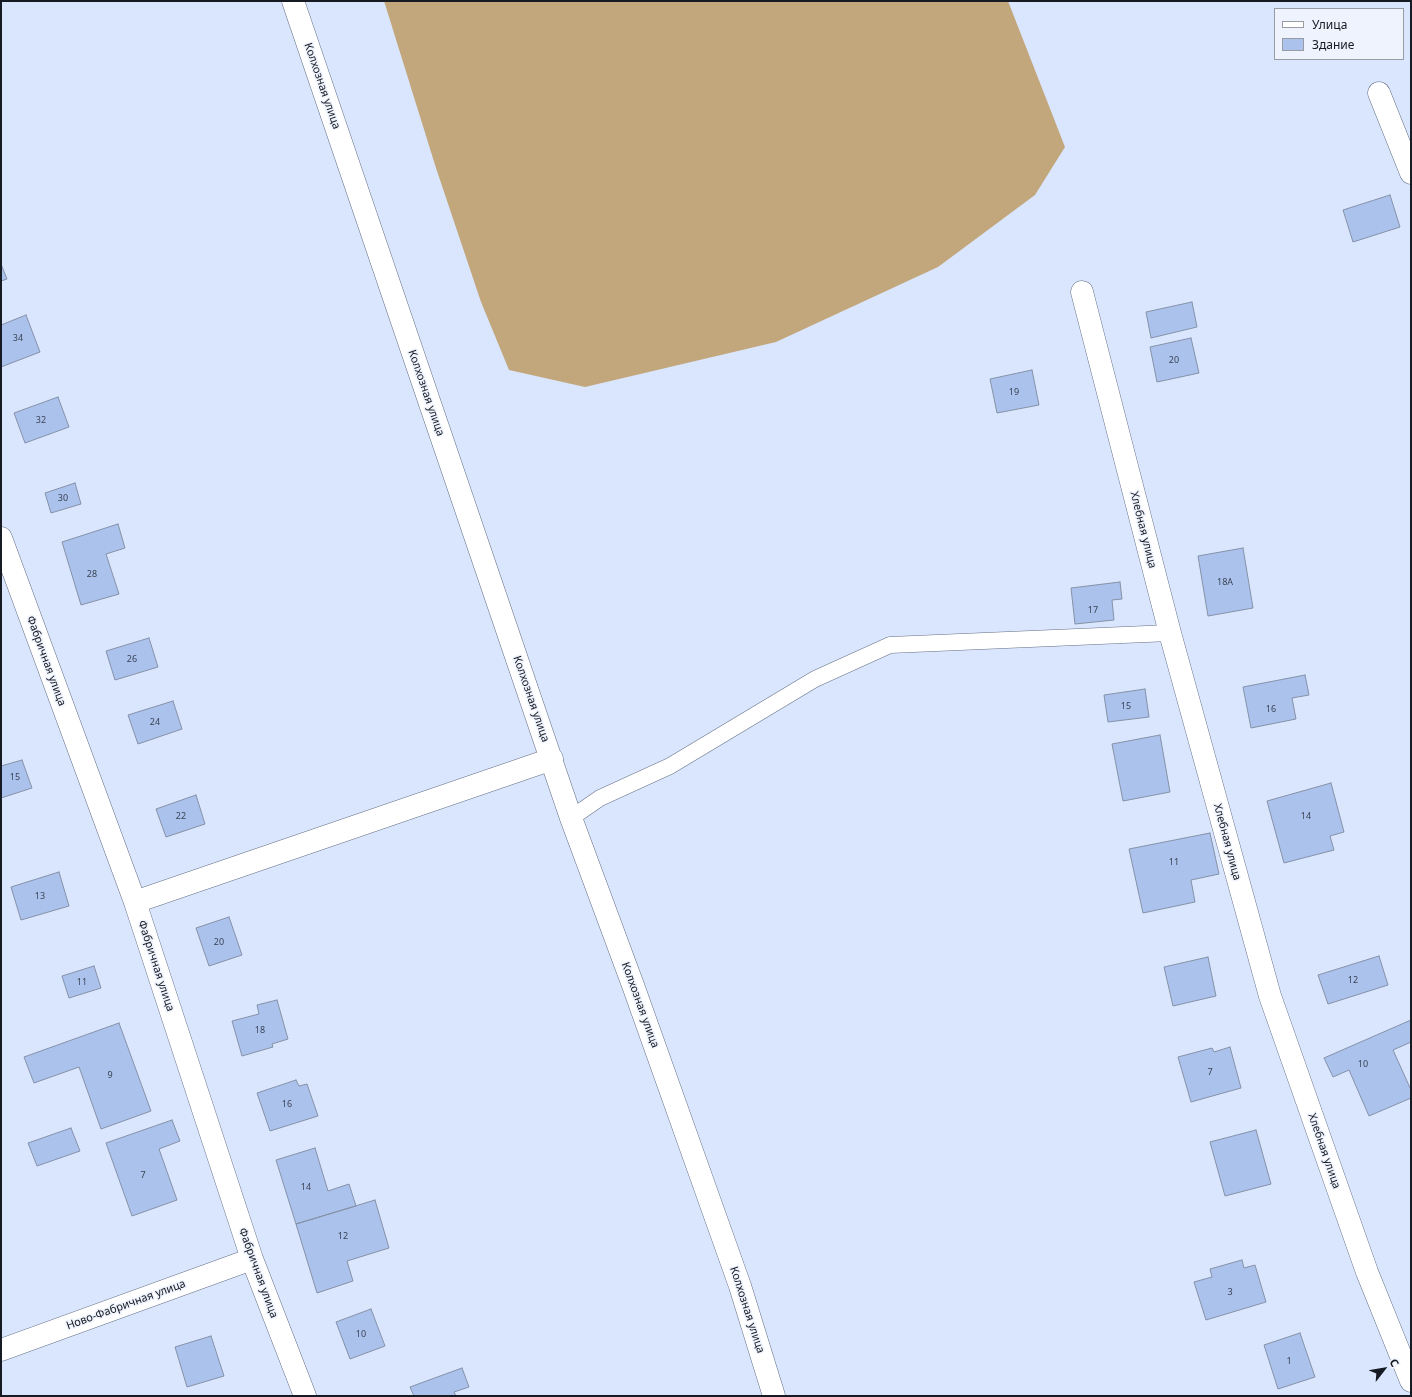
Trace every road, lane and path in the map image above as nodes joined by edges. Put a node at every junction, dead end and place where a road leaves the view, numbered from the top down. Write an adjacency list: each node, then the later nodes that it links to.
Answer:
1 (293, 1): 8 (street, Колхозная улица)
2 (1379, 92): 3 (street)
3 (1411, 173)
4 (1082, 292): 7 (street, Хлебная улица)
5 (1, 538): 6 (street, Фабричная улица)
6 (5, 563): 10 (street, Фабричная улица)
7 (1170, 634): 9 (lane); 13 (street, Хлебная улица)
8 (552, 759): 9 (street, Колхозная улица); 10 (street)
9 (571, 818): 15 (street, Колхозная улица)
10 (135, 902): 11 (street, Фабричная улица)
11 (252, 1259): 12 (street, Ново-Фабричная улица); 14 (street, Фабричная улица)
12 (1, 1350)
13 (1411, 1381)
14 (305, 1396)
15 (774, 1396)

